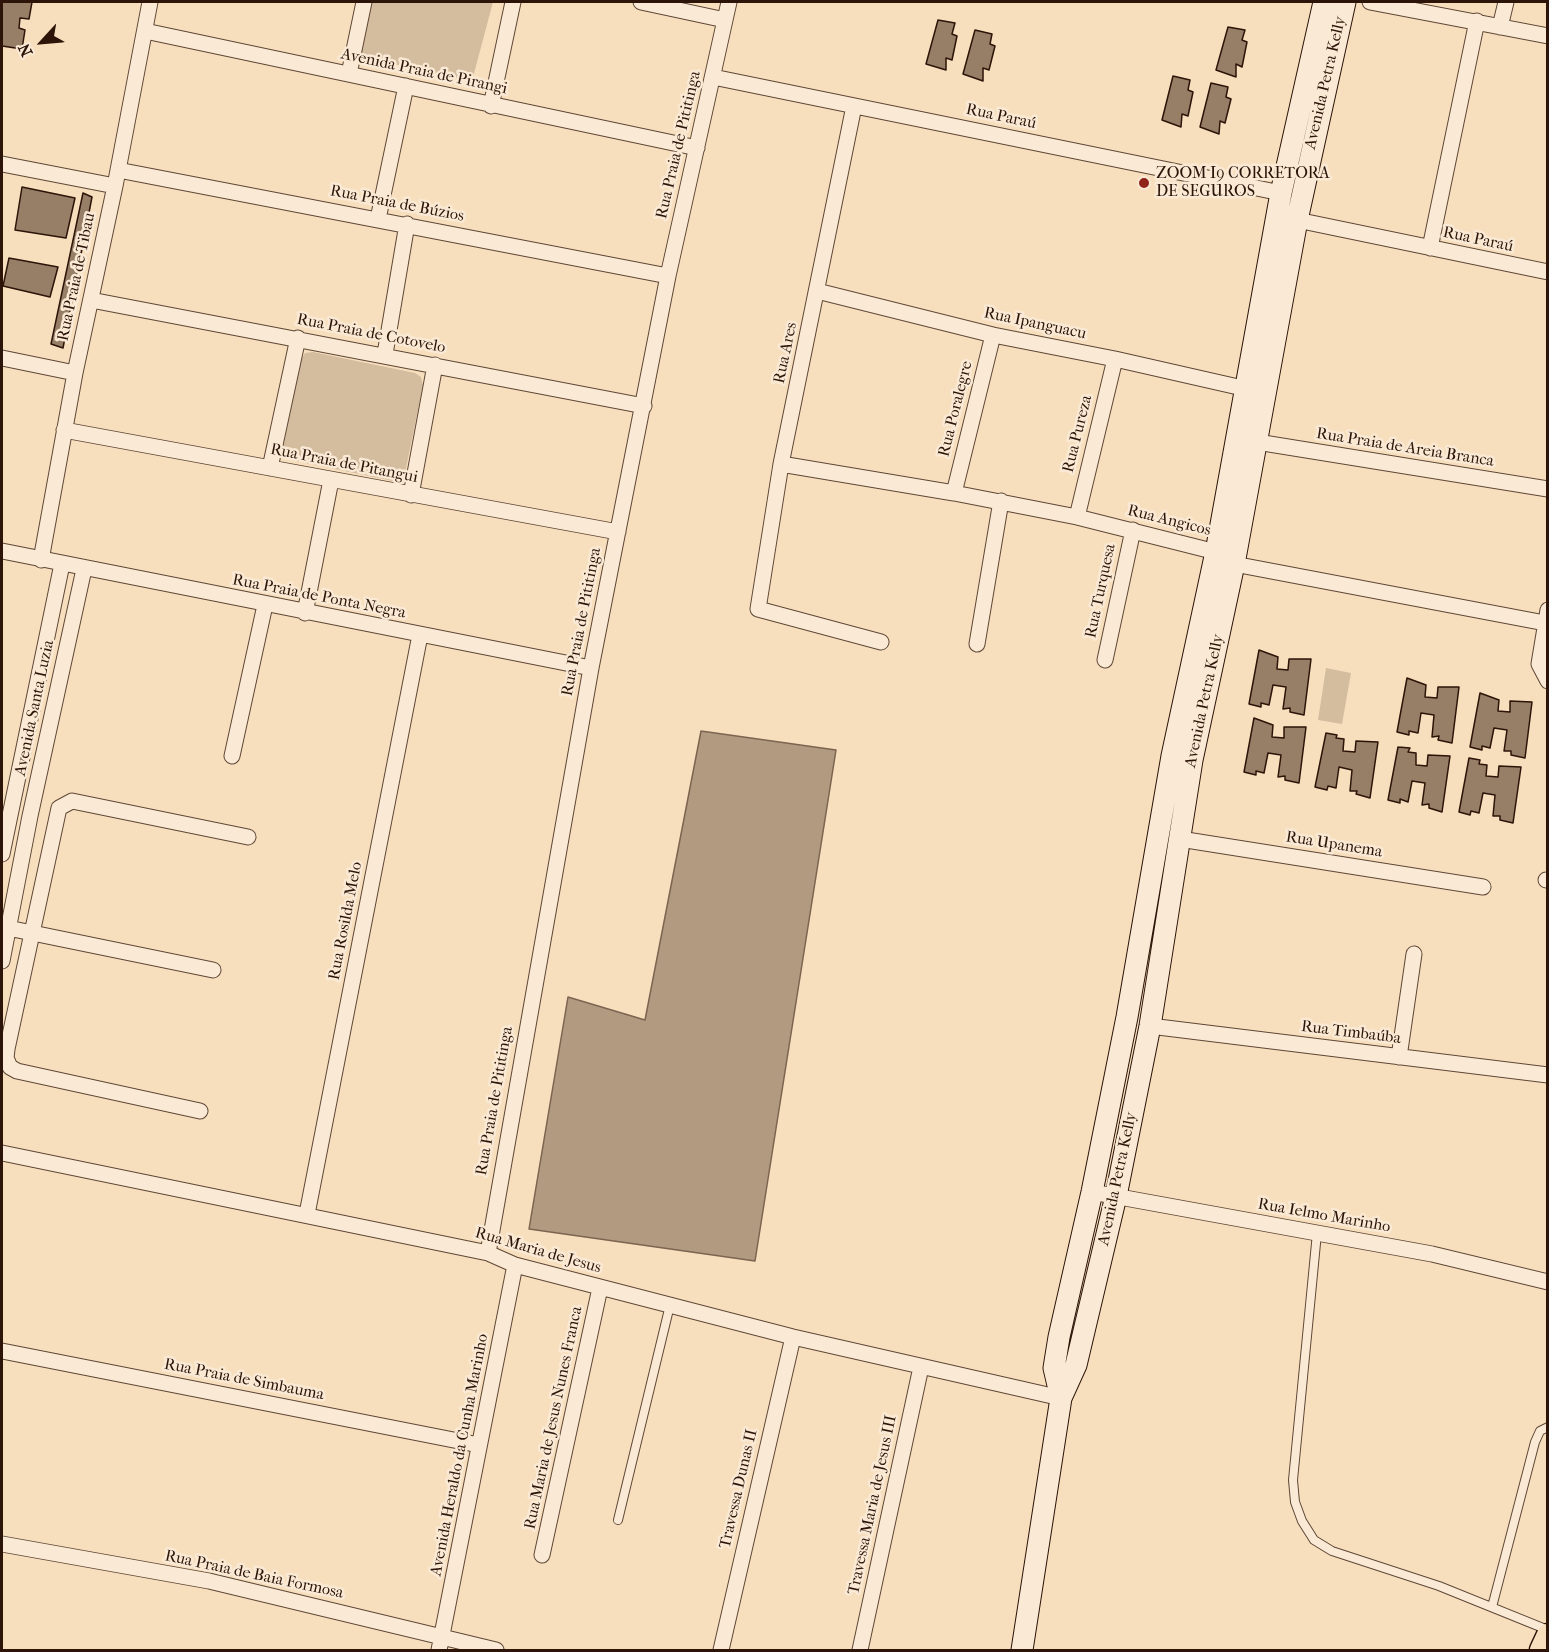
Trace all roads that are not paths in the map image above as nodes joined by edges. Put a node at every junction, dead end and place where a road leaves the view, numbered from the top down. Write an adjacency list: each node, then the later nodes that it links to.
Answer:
1 (150, 2): 13 (street, Rua Praia de Tibau)
2 (364, 2): 15 (street)
3 (513, 2): 18 (street)
4 (641, 2): 10 (street)
5 (729, 2): 10 (street, Rua Praia de Pititinga)
6 (1324, 2): 24 (street, Avenida Petra Kelly)
7 (1345, 2): 26 (street, Avenida Petra Kelly)
8 (1370, 2): 11 (street)
9 (1506, 2): 12 (street)
10 (726, 20): 16 (street, Rua Praia de Pititinga)
11 (1477, 21): 12 (street); 28 (street)
12 (1500, 27): 14 (street)
13 (145, 31): 15 (street, Avenida Praia de Pirangi); 22 (street, Rua Praia de Tibau)
14 (1548, 36)
15 (349, 74): 17 (street, Avenida Praia de Pirangi)
16 (713, 77): 19 (street, Rua Paraú); 20 (street, Rua Praia de Pititinga)
17 (406, 86): 18 (street, Avenida Praia de Pirangi); 25 (street)
18 (491, 106): 20 (street, Avenida Praia de Pirangi)
19 (854, 106): 24 (street, Rua Paraú); 31 (street, Rua Ares)
20 (697, 147): 30 (street, Rua Praia de Pititinga)
21 (2, 164): 23 (street)
22 (118, 170): 23 (street, Rua Praia de Tibau); 25 (street, Rua Praia de Búzios)
23 (115, 186): 32 (street, Rua Praia de Tibau)
24 (1281, 193): 40 (street, Avenida Petra Kelly)
25 (378, 219): 27 (street, Rua Praia de Búzios)
26 (1297, 220): 28 (street, Rua Paraú); 43 (street, Avenida Petra Kelly)
27 (407, 224): 30 (street, Rua Praia de Búzios); 35 (street)
28 (1430, 248): 29 (street, Rua Paraú)
29 (1548, 273)
30 (668, 276): 41 (street, Rua Praia de Pititinga)
31 (817, 291): 33 (street, Rua Ipanguacu); 44 (street, Rua Ares)
32 (91, 300): 34 (street, Rua Praia de Cotovelo); 39 (street, Rua Praia de Tibau)
33 (993, 335): 37 (street, Rua Ipanguacu); 48 (street, Rua Poralegre)
34 (298, 338): 35 (street, Rua Praia de Cotovelo); 45 (street)
35 (385, 354): 38 (street, Rua Praia de Cotovelo)
36 (2, 358): 39 (street)
37 (1115, 359): 40 (street, Rua Ipanguacu); 51 (street, Rua Pureza)
38 (435, 365): 41 (street, Rua Praia de Cotovelo); 49 (street)
39 (75, 373): 42 (street, Rua Praia de Tibau)
40 (1247, 389): 55 (street, Avenida Petra Kelly)
41 (644, 406): 53 (street, Rua Praia de Pititinga)
42 (64, 430): 45 (street, Rua Praia de Pitangui); 56 (street, Rua Praia de Tibau)
43 (1257, 442): 47 (street, Rua Praia de Areia Branca); 58 (street, Avenida Petra Kelly)
44 (781, 464): 48 (street, Rua Angicos); 64 (street, Rua Ares)
45 (270, 468): 46 (street, Rua Praia de Pitangui)
46 (331, 480): 49 (street, Rua Praia de Pitangui); 61 (street)
47 (1548, 489)
48 (954, 493): 50 (street, Rua Angicos)
49 (411, 495): 53 (street, Rua Praia de Pitangui)
50 (1001, 501): 51 (street, Rua Angicos); 65 (street)
51 (1077, 517): 52 (street, Rua Angicos)
52 (1132, 530): 55 (street, Rua Angicos); 66 (street, Rua Turquesa)
53 (618, 532): 67 (street, Rua Praia de Pititinga)
54 (2, 551): 56 (street, Rua Praia de Ponta Negra)
55 (1216, 552): 58 (street, Rua Angicos); 84 (street, Avenida Petra Kelly)
56 (41, 560): 57 (street, Rua Praia de Ponta Negra)
57 (62, 564): 59 (street, Rua Praia de Ponta Negra); 72 (street, Avenida Santa Luzia)
58 (1234, 564): 62 (street, Rua Angicos); 71 (street, Avenida Petra Kelly)
59 (84, 569): 60 (street, Rua Praia de Ponta Negra); 74 (street, Avenida Santa Luzia)
60 (265, 605): 61 (street, Rua Praia de Ponta Negra); 69 (street)
61 (305, 613): 63 (street, Rua Praia de Ponta Negra)
62 (1546, 616): 68 (street)
63 (420, 635): 67 (street, Rua Praia de Ponta Negra); 86 (street, Rua Rosilda Melo)
64 (881, 642)
65 (977, 644)
66 (1105, 660)
67 (591, 668): 88 (street, Rua Praia de Pititinga)
68 (1546, 679)
69 (232, 756)
70 (248, 837): 75 (street)
71 (1180, 839): 73 (street, Rua Upanema); 79 (street, Avenida Petra Kelly)
72 (2, 854)
73 (1483, 887)
74 (8, 928): 75 (street); 77 (street, Avenida Santa Luzia)
75 (30, 933): 78 (street); 82 (street)
76 (1414, 954): 80 (street)
77 (2, 961)
78 (213, 970)
79 (1150, 1026): 80 (street, Rua Timbaúba); 85 (street, Avenida Petra Kelly)
80 (1399, 1057): 81 (street, Rua Timbaúba)
81 (1548, 1075)
82 (200, 1111)
83 (2, 1153): 86 (street, Rua Maria de Jesus)
84 (1092, 1192): 85 (street, Rua Ielmo Marinho); 96 (street, Avenida Petra Kelly)
85 (1116, 1196): 87 (street, Rua Ielmo Marinho); 96 (street, Avenida Petra Kelly)
86 (307, 1215): 88 (street, Rua Maria de Jesus)
87 (1317, 1233): 90 (street, Rua Ielmo Marinho); 102 (lane)
88 (488, 1253): 89 (street, Rua Maria de Jesus)
89 (515, 1265): 91 (street, Rua Maria de Jesus); 98 (street, Avenida Heraldo da Cunha Marinho)
90 (1548, 1282)
91 (600, 1288): 92 (street, Rua Maria de Jesus); 101 (street, Rua Maria de Jesus Nunes Franca)
92 (670, 1305): 93 (street, Rua Maria de Jesus); 99 (lane)
93 (793, 1337): 95 (street, Rua Maria de Jesus); 107 (street, Travessa Dunas II)
94 (2, 1351): 98 (street, Rua Praia de Simbauma)
95 (921, 1367): 96 (street, Rua Maria de Jesus); 108 (street, Travessa Maria de Jesus III)
96 (1061, 1398): 109 (street, Avenida Petra Kelly)
97 (1548, 1426): 102 (lane)
98 (479, 1445): 105 (street, Avenida Heraldo da Cunha Marinho)
99 (618, 1520)
100 (2, 1544): 105 (street, Rua Praia de Baia Formosa)
101 (542, 1556)
102 (1491, 1607): 103 (lane)
103 (1548, 1630)
104 (1548, 1635): 110 (main road)
105 (441, 1644): 106 (street, Rua Praia de Baia Formosa)
106 (496, 1650)
107 (721, 1650)
108 (860, 1650)
109 (1022, 1650)
110 (1541, 1650)

